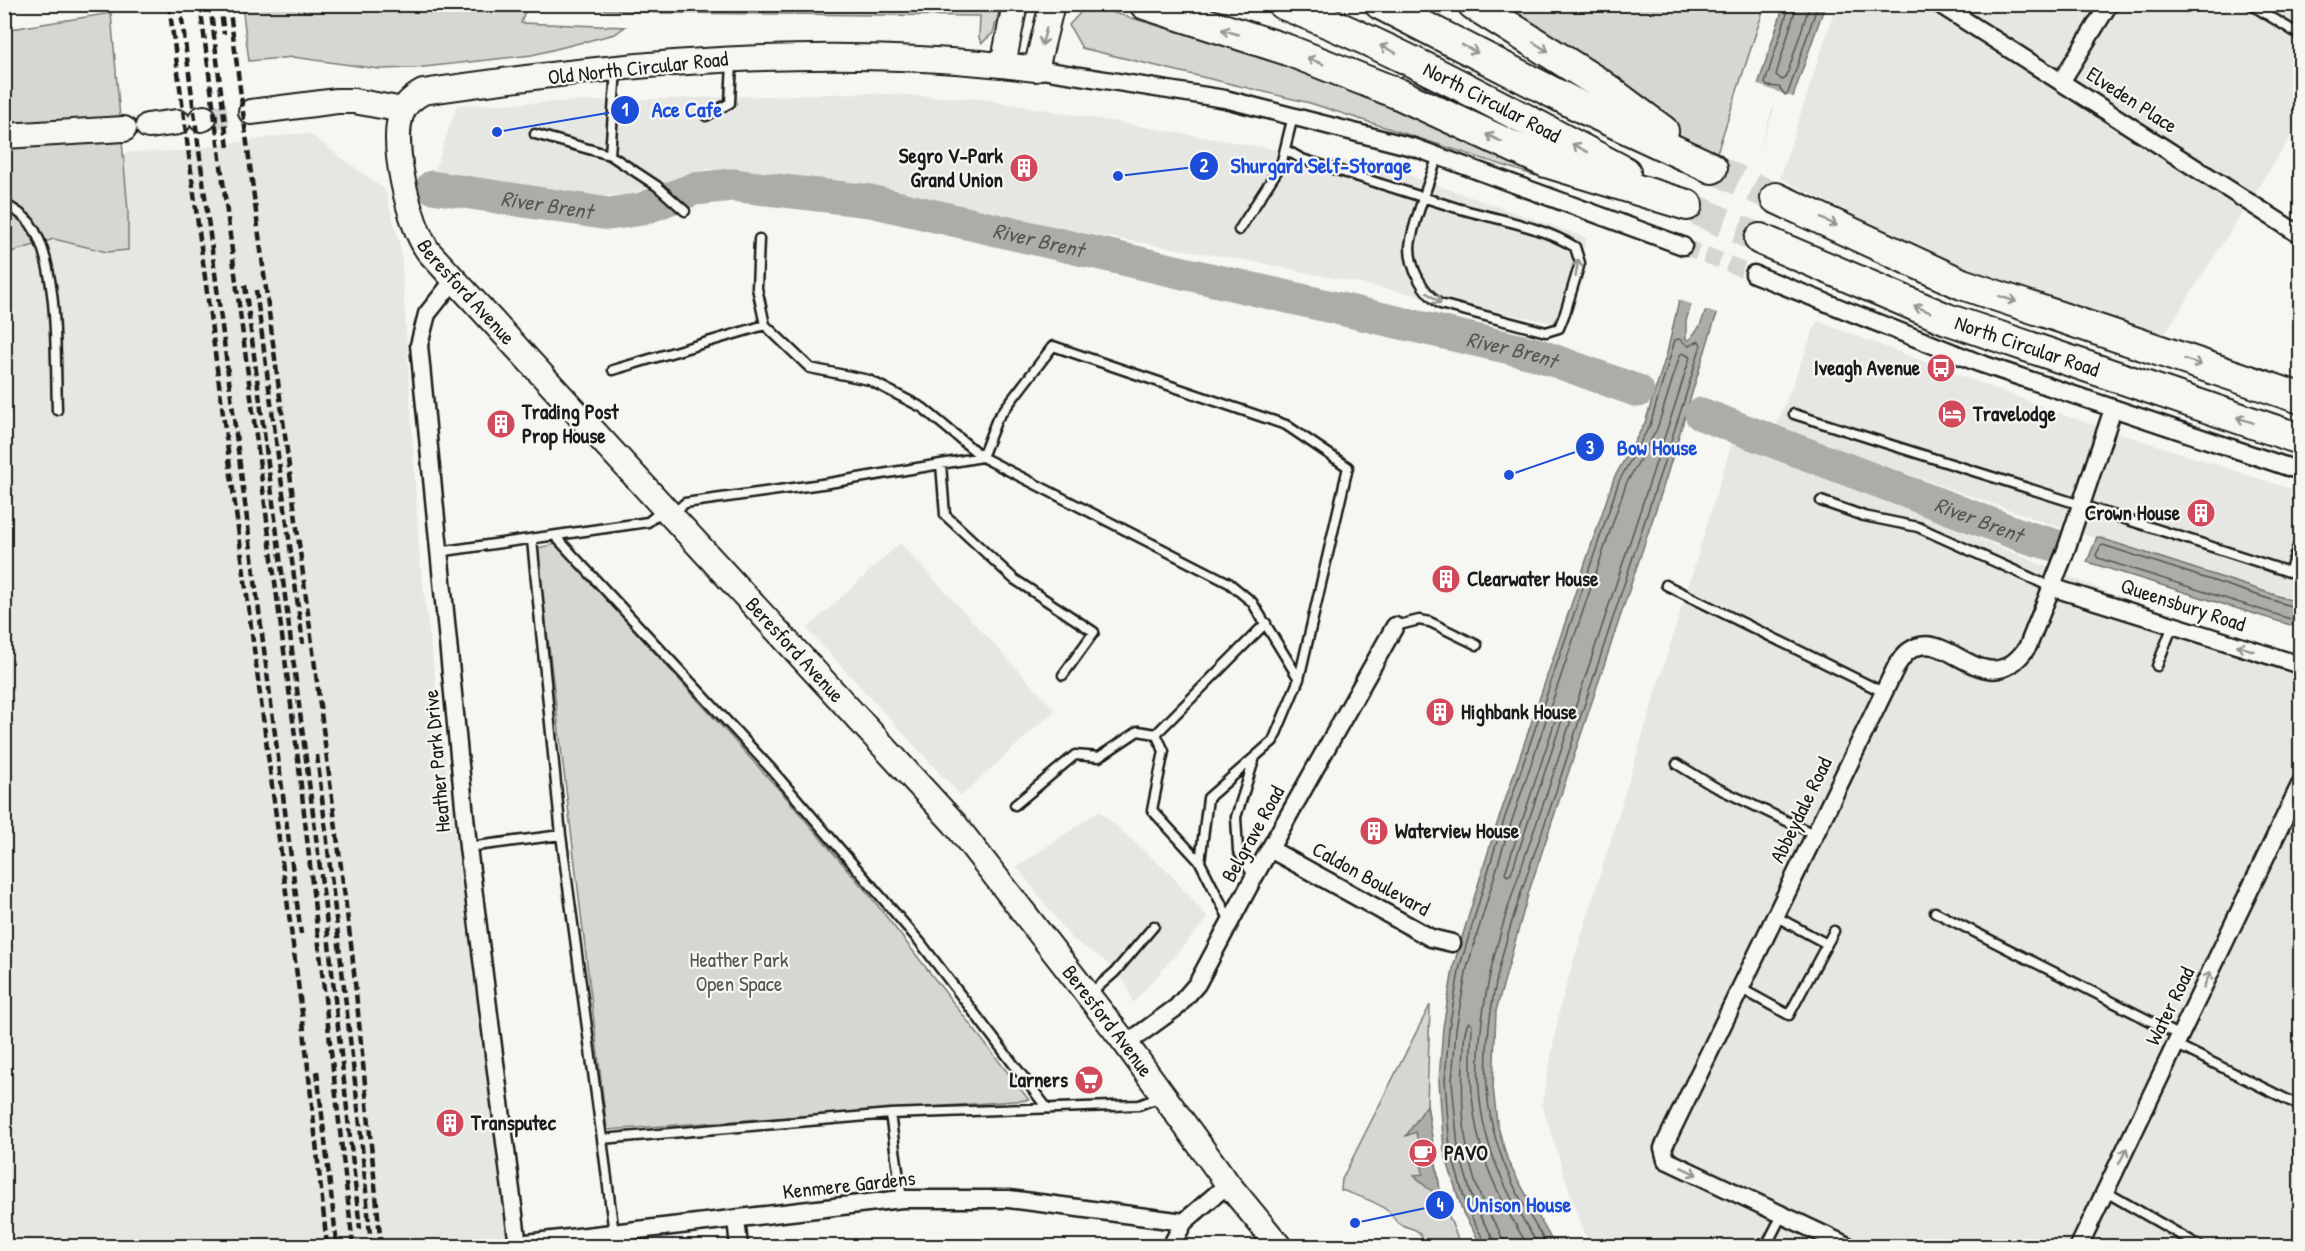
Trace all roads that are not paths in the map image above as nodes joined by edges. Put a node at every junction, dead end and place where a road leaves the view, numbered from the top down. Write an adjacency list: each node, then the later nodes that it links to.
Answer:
1 (1015, 4): 12 (street)
2 (1052, 4): 14 (street, one-way to 14)
3 (1145, 4): 4 (highway, North Circular Road)
4 (1283, 4)
5 (1380, 4): 6 (highway, North Circular Road)
6 (1473, 4)
7 (1939, 4): 15 (street, Elveden Place)
8 (2109, 4): 15 (street)
9 (2250, 4): 10 (lane)
10 (2301, 35)
11 (732, 58): 12 (street, Old North Circular Road); 13 (street, Old North Circular Road); 18 (lane)
12 (1003, 65): 14 (street, Old North Circular Road)
13 (616, 68): 16 (street, Old North Circular Road); 26 (lane)
14 (1036, 69): 19 (street)
15 (2061, 82): 33 (street, Elveden Place)
16 (403, 110): 17 (street); 38 (street, Beresford Avenue)
17 (251, 112)
18 (706, 116)
19 (1293, 116): 25 (lane); 27 (street)
20 (194, 120): 21 (street)
21 (148, 126)
22 (124, 129): 24 (street)
23 (535, 134): 26 (lane)
24 (4, 136)
25 (1286, 150): 28 (lane); 32 (lane)
26 (610, 155): 31 (lane)
27 (1438, 156): 28 (lane); 36 (street)
28 (1425, 196): 28 (lane, one-way to 28)
29 (1776, 198): 41 (highway, North Circular Road, one-way to 41)
30 (4, 204): 43 (lane)
31 (685, 211)
32 (1239, 230)
33 (2301, 235)
34 (759, 239): 39 (lane)
35 (1760, 239): 45 (highway, North Circular Road, one-way to 35)
36 (1683, 246)
37 (1754, 274): 42 (street)
38 (454, 280): 51 (street, Beresford Avenue); 55 (street, Heather Park Drive)
39 (765, 325): 40 (lane); 46 (lane)
40 (613, 370)
41 (2301, 398)
42 (2114, 409): 48 (street); 50 (street, Abbeydale Road)
43 (57, 410)
44 (1794, 414): 50 (lane)
45 (2301, 439)
46 (982, 457): 47 (lane); 58 (lane); 65 (lane)
47 (941, 464): 51 (lane); 64 (lane)
48 (2301, 471)
49 (1821, 501): 57 (lane)
50 (2080, 503): 54 (lane); 57 (street, Abbeydale Road)
51 (668, 512): 52 (lane); 86 (street, Beresford Avenue)
52 (556, 537): 53 (lane); 91 (lane)
53 (532, 540): 55 (lane); 73 (lane)
54 (2301, 542)
55 (438, 552): 74 (street, Heather Park Drive)
56 (1666, 585): 66 (lane)
57 (2051, 587): 59 (street, Queensbury Road); 66 (street, Abbeydale Road)
58 (1266, 623): 65 (lane); 67 (lane)
59 (2173, 625): 62 (lane); 63 (street, Queensbury Road, one-way to 59)
60 (1395, 626): 61 (lane); 75 (street, Belgrave Road)
61 (1477, 645)
62 (2157, 666)
63 (2301, 666)
64 (1063, 675)
65 (1299, 679): 68 (lane)
66 (1883, 692): 72 (street, Abbeydale Road)
67 (1156, 734): 71 (lane); 76 (lane)
68 (1255, 757): 76 (lane); 77 (lane)
69 (1677, 764): 72 (lane)
70 (2301, 784): 87 (street, Water Road, one-way to 70)
71 (1015, 805)
72 (1814, 834): 79 (street, Abbeydale Road)
73 (561, 836): 74 (lane); 93 (lane)
74 (468, 847): 101 (street, Heather Park Drive)
75 (1270, 849): 77 (street, Belgrave Road); 83 (street, Caldon Boulevard)
76 (1200, 862): 80 (lane)
77 (1254, 877): 80 (street, Belgrave Road)
78 (1935, 912): 87 (lane)
79 (1775, 915): 84 (lane); 85 (street, Abbeydale Road)
80 (1231, 922): 88 (street, Belgrave Road)
81 (1154, 926): 86 (lane)
82 (1834, 931): 84 (lane)
83 (1452, 943)
84 (1827, 944): 85 (lane)
85 (1739, 988): 97 (street, Abbeydale Road, one-way to 97)
86 (1088, 995): 88 (street, Beresford Avenue)
87 (2179, 1041): 90 (lane); 95 (street, Water Road, one-way to 87)
88 (1126, 1044): 89 (street, Beresford Avenue)
89 (1164, 1095): 91 (lane); 94 (street, Beresford Avenue)
90 (2301, 1106)
91 (1047, 1108): 92 (lane)
92 (890, 1114): 93 (lane); 96 (lane)
93 (602, 1139): 100 (lane)
94 (1228, 1184): 99 (street); 104 (street, Beresford Avenue)
95 (2106, 1191): 107 (street, Water Road); 108 (lane)
96 (902, 1199): 98 (street, Kenmere Gardens); 99 (street, Kenmere Gardens)
97 (1782, 1215): 105 (lane); 106 (street, Abbeydale Road)
98 (736, 1220): 100 (street, Kenmere Gardens); 102 (street)
99 (1184, 1222): 103 (street)
100 (615, 1234): 101 (street, Kenmere Gardens)
101 (518, 1245)
102 (739, 1246)
103 (1171, 1246)
104 (1279, 1246)
105 (1766, 1246)
106 (1848, 1246)
107 (2079, 1246)
108 (2200, 1246)

